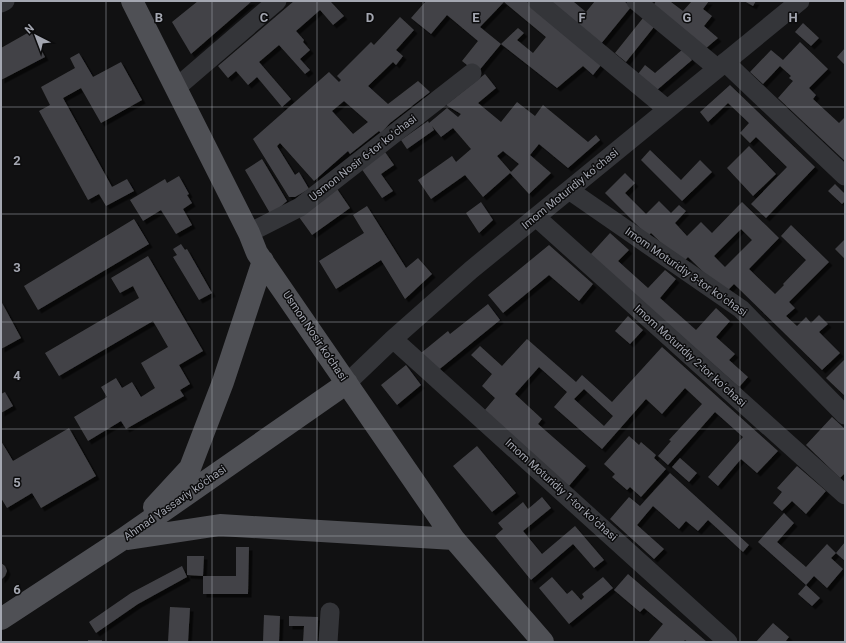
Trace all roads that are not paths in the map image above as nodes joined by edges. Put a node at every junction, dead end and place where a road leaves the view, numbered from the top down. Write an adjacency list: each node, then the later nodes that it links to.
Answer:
1 (5, 1): 7 (street)
2 (132, 1): 10 (main road, Usmon Nosir ko‘chasi)
3 (277, 1): 10 (street)
4 (537, 1): 11 (street)
5 (636, 1): 8 (street)
6 (800, 1): 8 (street, Imom Moturidiy koʻchasi)
7 (1, 3)
8 (721, 65): 11 (street, Imom Moturidiy koʻchasi); 12 (street)
9 (472, 73): 15 (street, Usmon Nosir 6-tor koʻchasi)
10 (176, 88): 15 (main road, Usmon Nosir ko‘chasi)
11 (667, 109): 13 (street, Imom Moturidiy koʻchasi)
12 (845, 176)
13 (569, 190): 14 (street, Imom Moturidiy koʻchasi); 19 (street, Imom Moturidiy 3-tor koʻchasi)
14 (536, 217): 17 (street, Imom Moturidiy koʻchasi); 20 (street, Imom Moturidiy 2-tor koʻchasi)
15 (249, 233): 16 (main road, Usmon Nosir ko‘chasi)
16 (263, 261): 18 (main road, Usmon Nosir ko‘chasi); 21 (main road)
17 (393, 339): 18 (street, Imom Moturidiy koʻchasi); 27 (street, Imom Moturidiy 1-tor koʻchasi)
18 (347, 383): 21 (main road, Ahmad Yassaviy ko'chasi); 22 (main road, Usmon Nosir ko‘chasi)
19 (845, 415)
20 (845, 495)
21 (123, 539): 22 (main road); 24 (main road, Ahmad Yassaviy ko'chasi)
22 (454, 539): 26 (main road, Usmon Nosir ko‘chasi)
23 (330, 612): 25 (street)
24 (1, 619)
25 (328, 642)
26 (543, 642)
27 (728, 642)

